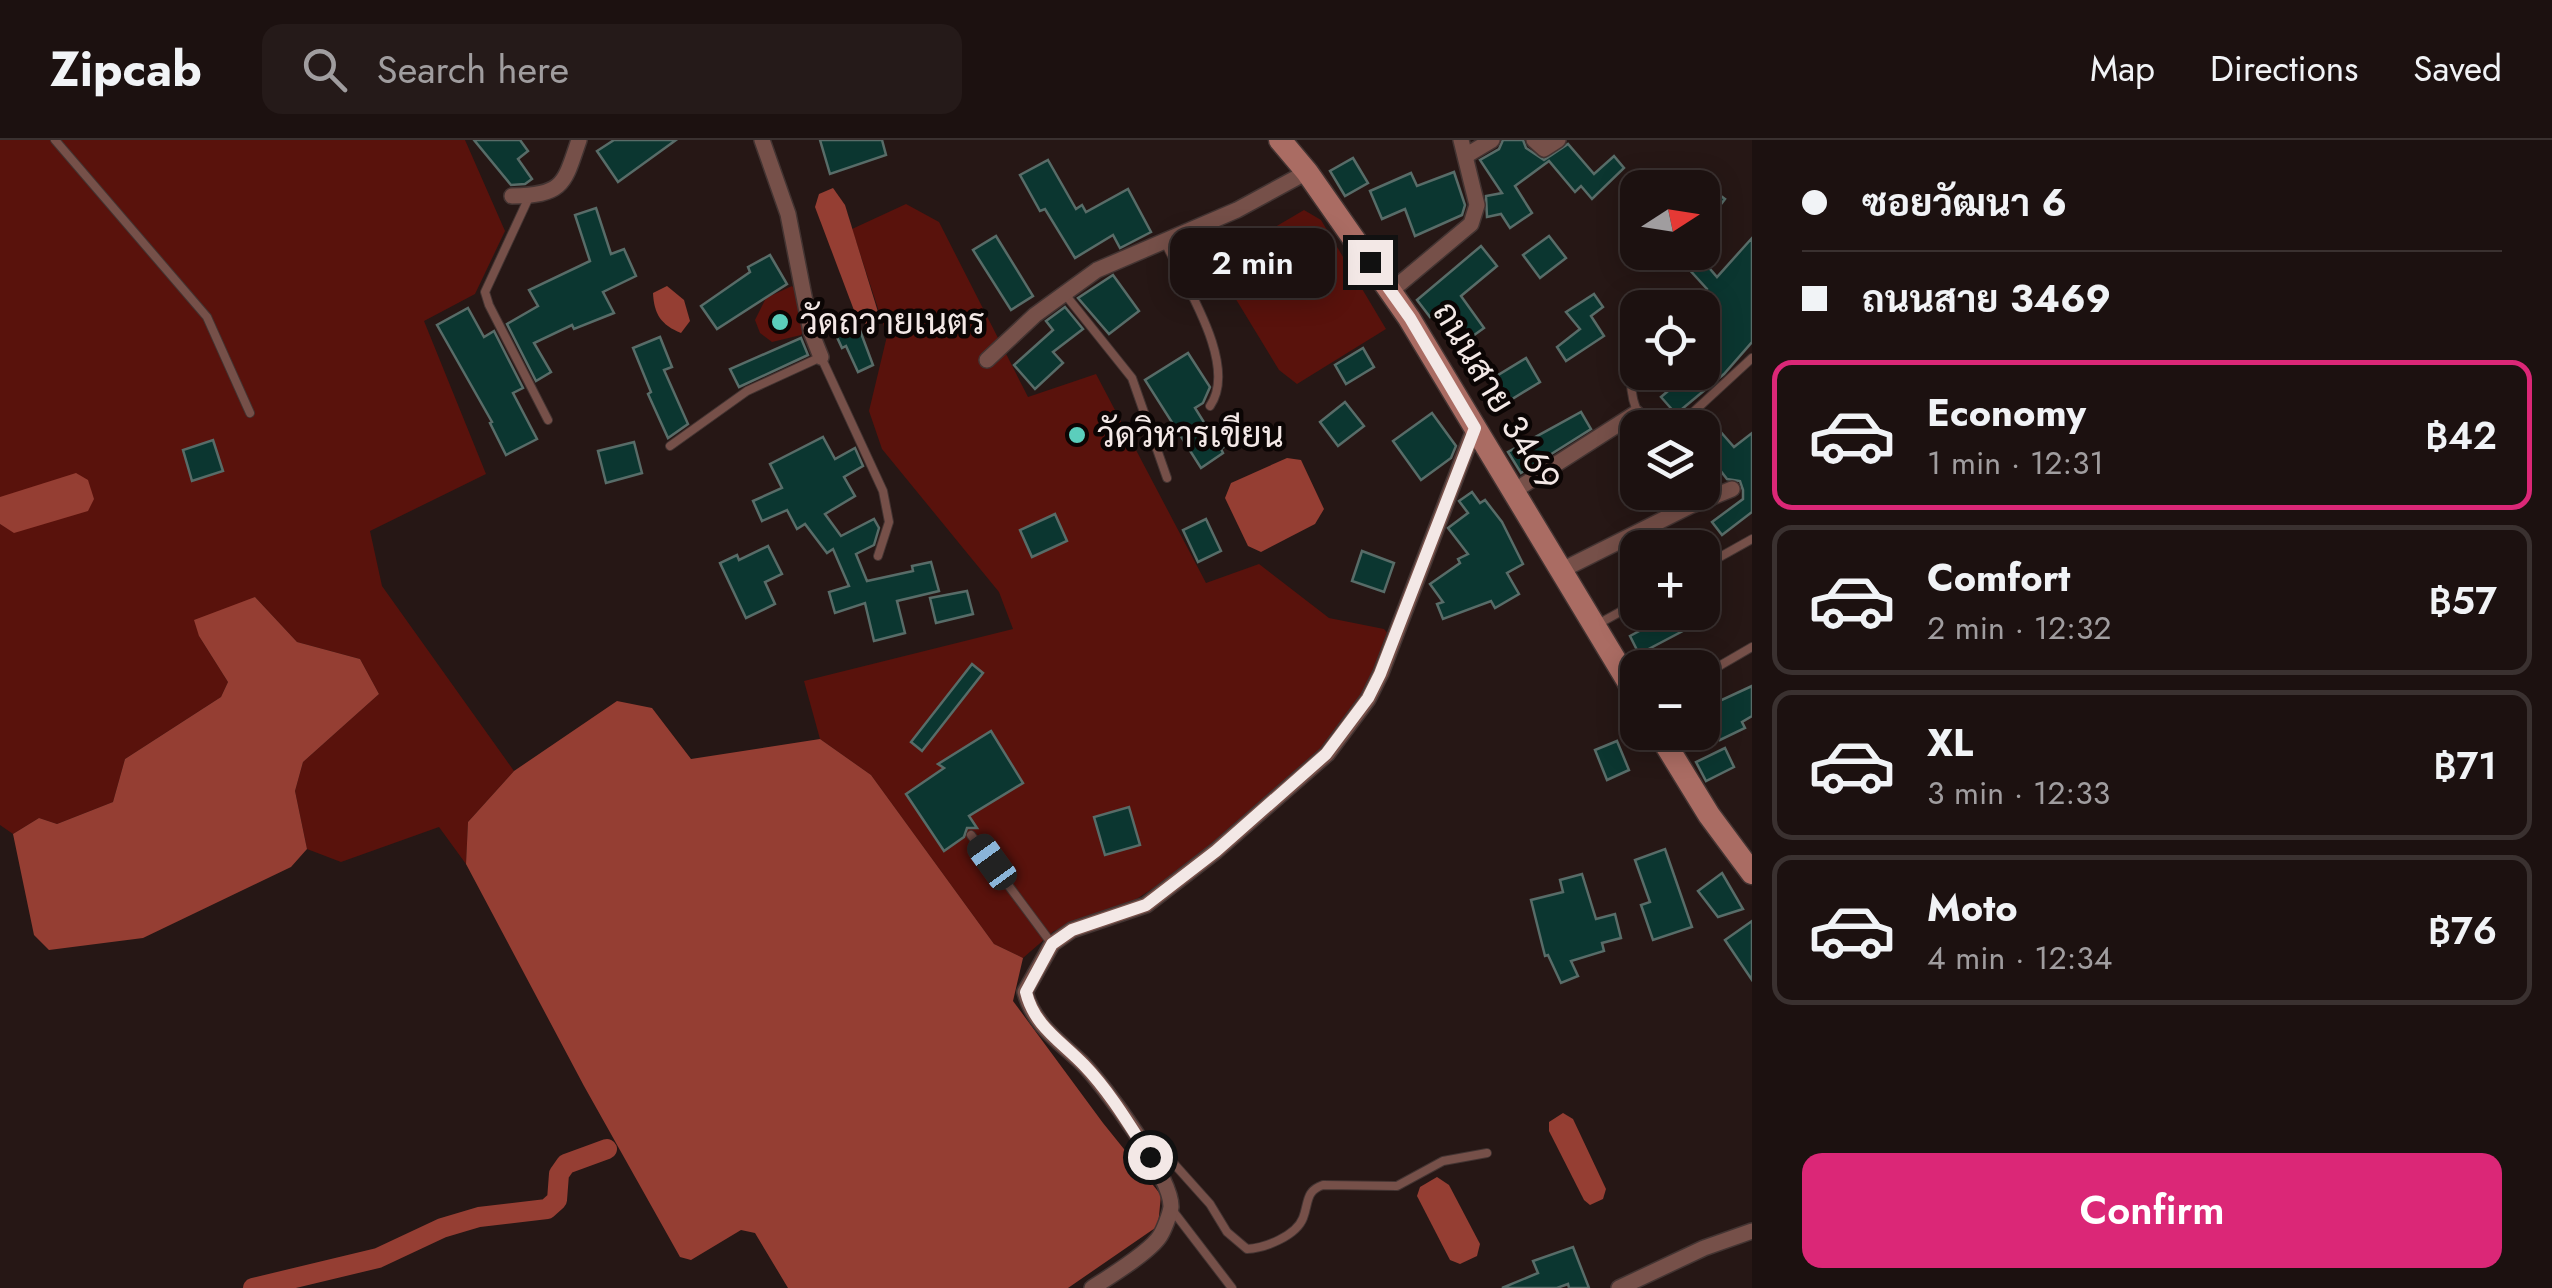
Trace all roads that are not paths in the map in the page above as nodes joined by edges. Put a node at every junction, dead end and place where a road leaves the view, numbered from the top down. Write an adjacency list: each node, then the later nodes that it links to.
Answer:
1 (54, 140): 20 (lane)
2 (579, 140): 10 (street)
3 (762, 140): 15 (street)
4 (1280, 140): 9 (street, ถนนสาย 3469)
5 (1492, 140): 8 (street)
6 (1534, 140): 7 (street)
7 (1558, 140)
8 (1464, 147): 13 (street)
9 (1307, 172): 12 (street); 13 (street, ถนนสาย 3469)
10 (530, 195): 11 (street); 21 (lane)
11 (512, 196)
12 (1165, 242): 14 (street); 18 (lane)
13 (1392, 291): 23 (street, ถนนสาย 3469)
14 (1064, 293): 17 (street); 25 (lane)
15 (821, 357): 24 (lane); 29 (lane)
16 (1752, 358): 19 (lane)
17 (987, 360)
18 (1210, 406)
19 (1696, 410)
20 (250, 413)
21 (548, 420)
22 (1620, 423): 27 (street)
23 (1475, 428): 27 (street, ถนนสาย 3469); 40 (street)
24 (670, 446)
25 (1167, 478)
26 (1732, 489): 31 (street)
27 (1514, 491): 31 (street, ถนนสาย 3469)
28 (1752, 539): 30 (lane)
29 (878, 556)
30 (1720, 556)
31 (1560, 571): 33 (street, ถนนสาย 3469)
32 (1620, 612): 33 (lane)
33 (1594, 626): 36 (street, ถนนสาย 3469)
34 (1752, 647): 35 (lane)
35 (1720, 666)
36 (1620, 669)
37 (1669, 750): 39 (street)
38 (972, 835): 40 (lane)
39 (1752, 873)
40 (1052, 944): 42 (street)
41 (1487, 1154): 42 (lane)
42 (1150, 1157): 43 (street)
43 (1170, 1207): 45 (street); 46 (lane)
44 (1752, 1230): 47 (street)
45 (1092, 1288)
46 (1232, 1288)
47 (1619, 1288)

